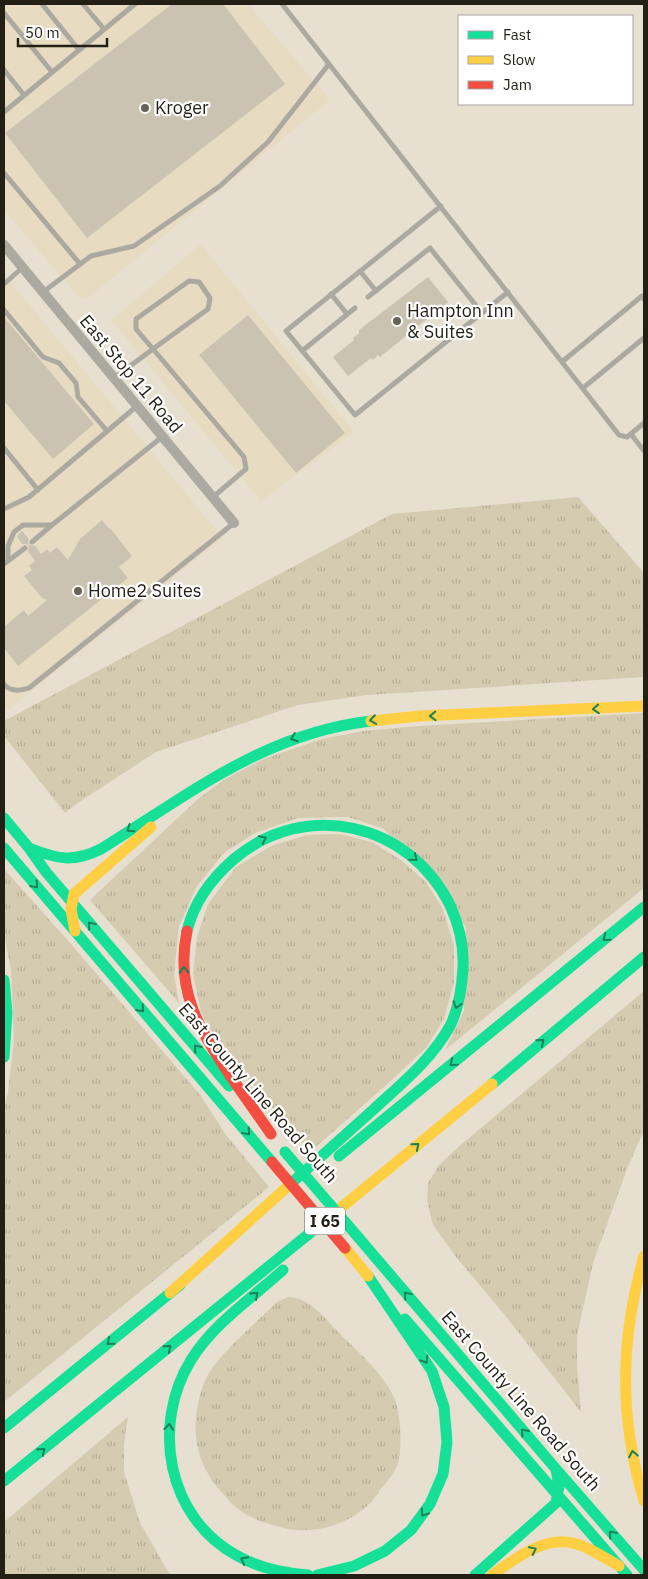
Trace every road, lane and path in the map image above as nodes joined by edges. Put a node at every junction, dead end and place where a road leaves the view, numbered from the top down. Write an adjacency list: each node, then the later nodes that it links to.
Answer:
1 (42, 4): 9 (lane)
2 (83, 4): 8 (lane)
3 (124, 4): 6 (lane)
4 (135, 4): 6 (lane)
5 (282, 4): 10 (lane)
6 (129, 9): 8 (lane)
7 (4, 13): 12 (lane)
8 (104, 29): 9 (lane)
9 (79, 50): 12 (lane)
10 (329, 64): 16 (lane); 18 (lane)
11 (4, 70): 13 (lane)
12 (52, 72): 13 (lane)
13 (24, 95): 14 (lane)
14 (4, 112)
15 (4, 173): 18 (lane)
16 (440, 206): 20 (lane); 23 (lane)
17 (4, 245): 19 (street, East Stop 11 Road)
18 (80, 264): 24 (lane)
19 (22, 268): 21 (lane); 24 (street, East Stop 11 Road)
20 (360, 271): 22 (lane); 25 (lane)
21 (4, 284)
22 (376, 291): 27 (lane); 30 (lane)
23 (508, 292): 30 (lane); 35 (lane)
24 (43, 293): 36 (street, East Stop 11 Road)
25 (331, 294): 31 (lane); 34 (lane)
26 (643, 296): 35 (lane)
27 (368, 297)
28 (355, 308): 31 (lane)
29 (4, 310): 40 (lane)
30 (482, 313): 34 (lane)
31 (347, 314): 34 (lane)
32 (644, 338): 37 (lane)
33 (153, 350): 33 (lane); 36 (lane); 46 (lane)
34 (302, 351)
35 (562, 362): 37 (lane)
36 (114, 379): 38 (street, East Stop 11 Road)
37 (583, 388): 41 (lane)
38 (137, 406): 40 (lane); 42 (street, East Stop 11 Road)
39 (644, 423): 41 (lane)
40 (107, 431): 45 (lane)
41 (630, 434): 44 (lane)
42 (162, 436): 46 (street, East Stop 11 Road); 49 (lane)
43 (4, 448): 45 (lane)
44 (644, 451)
45 (38, 490): 47 (lane)
46 (213, 496): 48 (street, East Stop 11 Road)
47 (4, 509)
48 (234, 523): 53 (lane)
49 (52, 525): 50 (lane); 52 (lane)
50 (32, 542)
51 (25, 548): 52 (lane)
52 (6, 562)
53 (4, 684)
54 (644, 706): 55 (main road, one-way to 55)
55 (186, 794): 58 (main road, one-way to 58); 59 (main road)
56 (4, 818): 58 (main road, East County Line Road South)
57 (4, 848): 61 (main road, East County Line Road South, one-way to 61)
58 (29, 848): 59 (main road, East County Line Road South)
59 (71, 902): 61 (main road); 65 (main road, East County Line Road South, one-way to 59)
60 (644, 907): 69 (main road, I 65, one-way to 69)
61 (75, 931): 68 (main road, East County Line Road South, one-way to 68, bridge)
62 (644, 957): 66 (main road, I 65, one-way to 62)
63 (4, 980): 64 (main road)
64 (4, 1057)
65 (271, 1134): 69 (main road, one-way to 69); 71 (main road, East County Line Road South, one-way to 65, bridge)
66 (389, 1169): 72 (main road, I 65, one-way to 66); 77 (main road, one-way to 66)
67 (644, 1256): 74 (main road, one-way to 67)
68 (368, 1276): 73 (main road, East County Line Road South); 78 (main road, one-way to 78)
69 (170, 1293): 70 (main road, I 65, one-way to 70)
70 (4, 1428)
71 (556, 1469): 73 (main road); 76 (main road, East County Line Road South, one-way to 71)
72 (4, 1481)
73 (558, 1496): 75 (main road, East County Line Road South); 79 (main road)
74 (644, 1502)
75 (619, 1566): 80 (main road, one-way to 75); 81 (main road, East County Line Road South)
76 (644, 1570)
77 (308, 1575)
78 (318, 1575)
79 (475, 1575)
80 (492, 1575)
81 (627, 1575)

